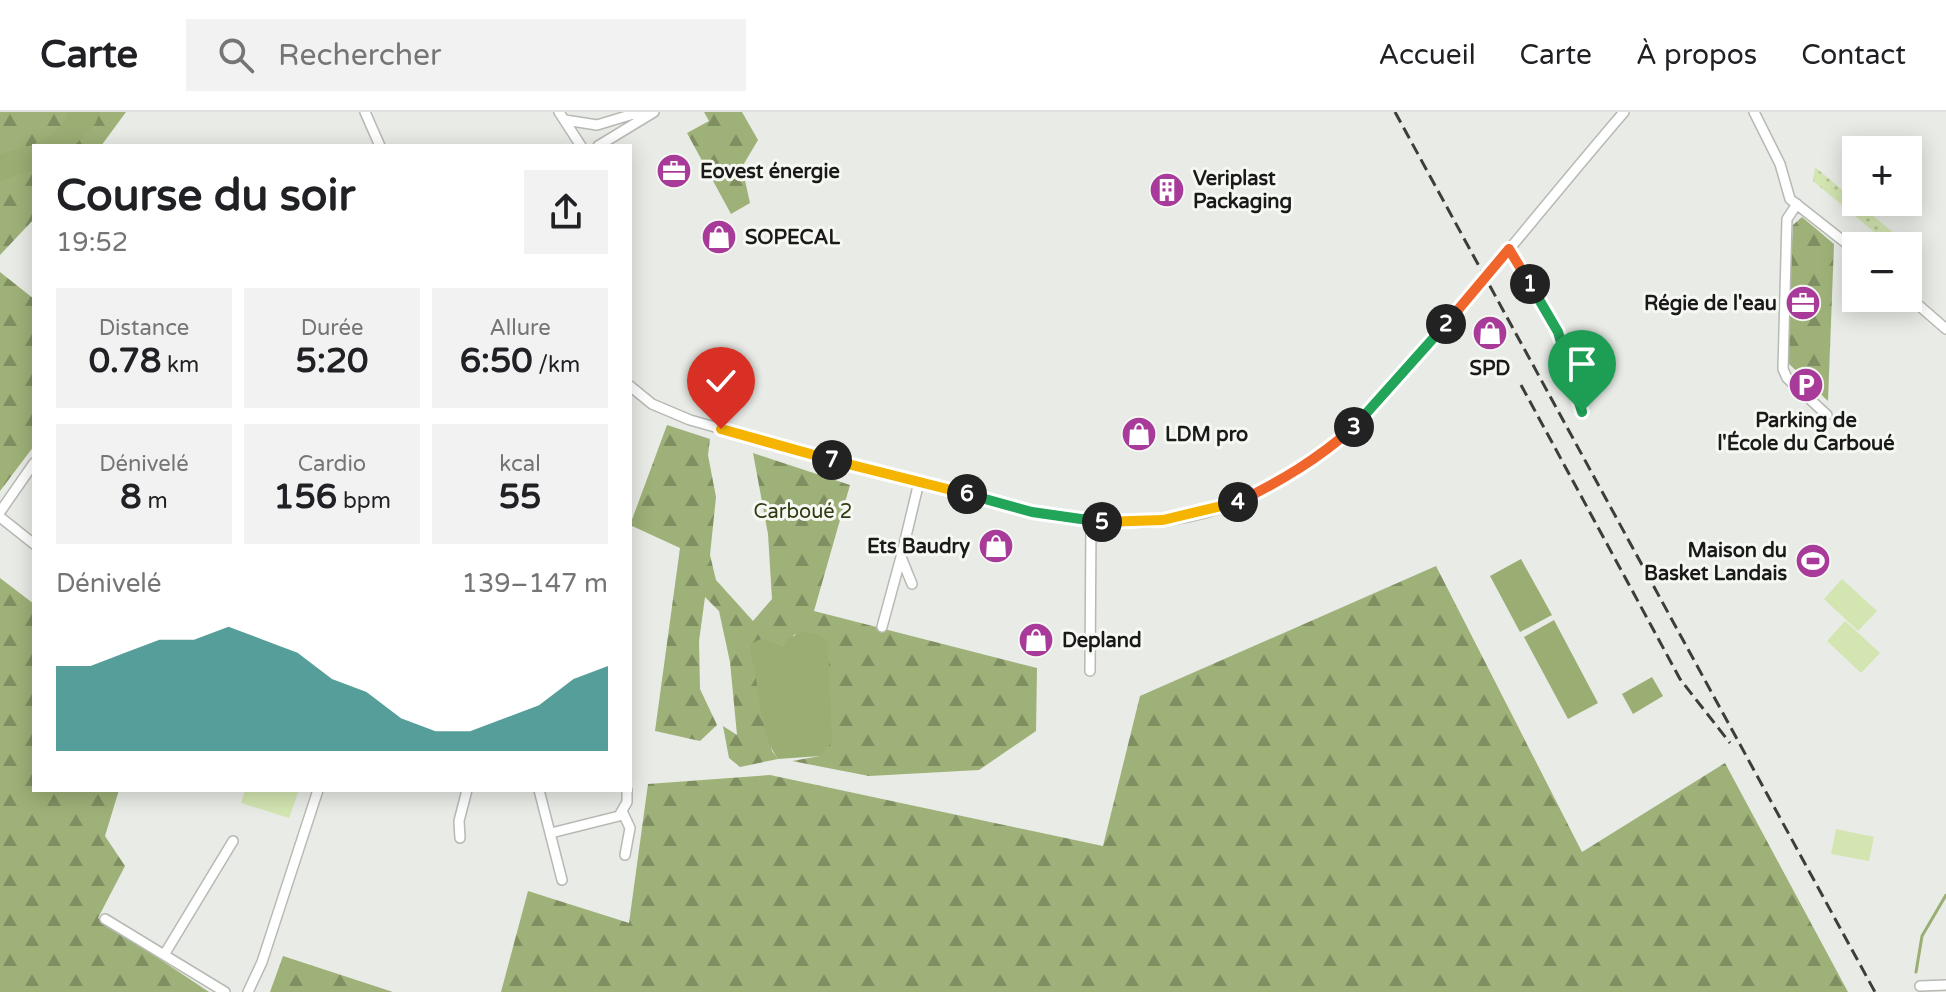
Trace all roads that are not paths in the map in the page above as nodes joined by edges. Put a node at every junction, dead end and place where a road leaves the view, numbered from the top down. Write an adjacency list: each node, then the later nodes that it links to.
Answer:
1 (365, 112): 8 (street)
2 (640, 112): 7 (street)
3 (654, 112): 12 (street)
4 (1624, 112): 17 (street)
5 (1754, 112): 13 (street)
6 (562, 116): 7 (street); 9 (street)
7 (597, 125): 10 (street); 11 (street)
8 (379, 144)
9 (582, 144)
10 (584, 144)
11 (603, 144)
12 (605, 144)
13 (1787, 193): 14 (street); 15 (street)
14 (1797, 204): 15 (street); 16 (street)
15 (1787, 219): 22 (street)
16 (1842, 240)
17 (1509, 249): 21 (street); 26 (street)
18 (1922, 308): 19 (street)
19 (1946, 329)
20 (632, 388): 24 (street)
21 (1582, 412)
22 (1827, 415)
23 (32, 466): 25 (street)
24 (919, 482): 26 (street); 28 (street)
25 (0, 514): 27 (street)
26 (1091, 521): 31 (street)
27 (32, 542)
28 (901, 557): 29 (street); 30 (street)
29 (912, 584)
30 (882, 627)
31 (1090, 671)
32 (317, 792): 47 (street)
33 (466, 792): 38 (street)
34 (540, 792): 37 (street)
35 (627, 792): 36 (street)
36 (622, 811): 37 (street); 40 (street)
37 (551, 833): 41 (street)
38 (460, 838)
39 (233, 841): 43 (street)
40 (625, 855)
41 (562, 880)
42 (105, 919): 43 (street)
43 (164, 955): 46 (street)
44 (1946, 985): 45 (street)
45 (1920, 986)
46 (225, 992)
47 (248, 992)

